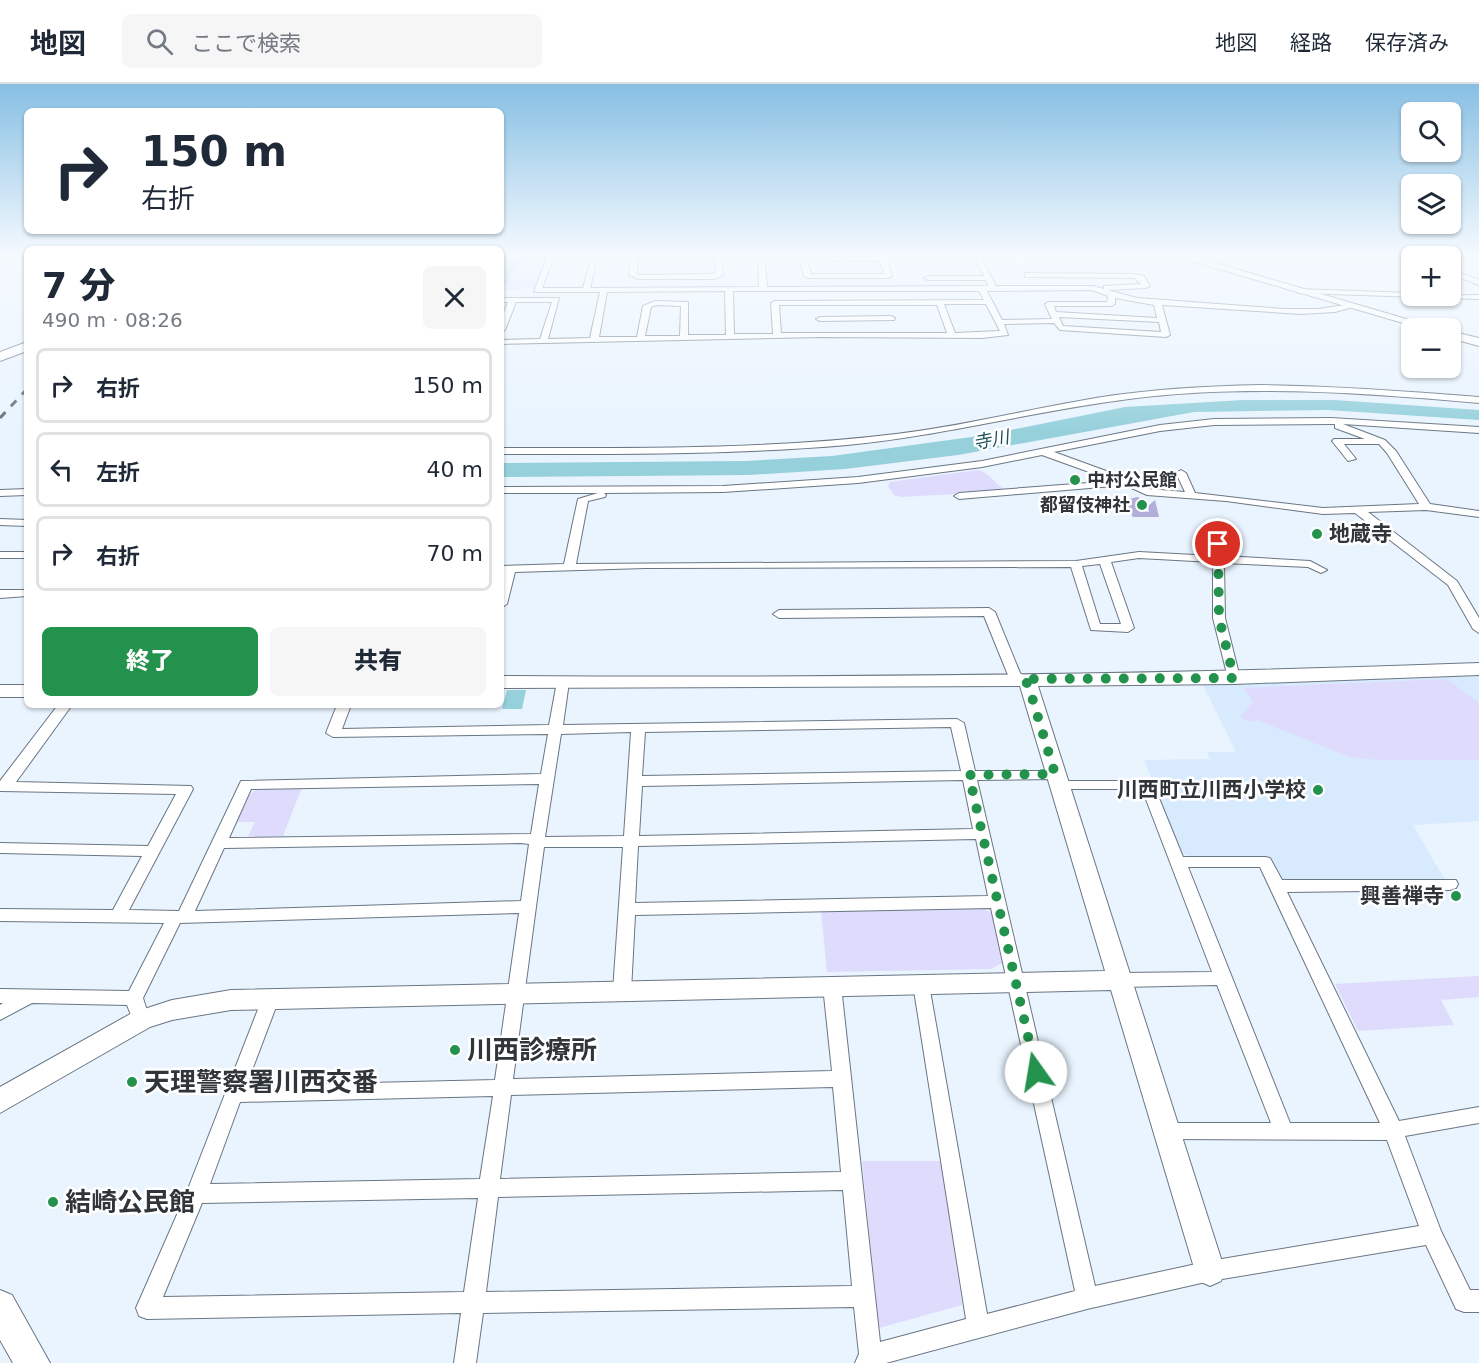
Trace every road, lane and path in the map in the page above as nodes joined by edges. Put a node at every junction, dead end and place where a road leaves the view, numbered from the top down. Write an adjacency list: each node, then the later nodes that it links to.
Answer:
1 (551, 315): 30 (street)
2 (599, 315): 29 (street)
3 (645, 315): 28 (street)
4 (685, 315): 26 (street)
5 (730, 315): 27 (street)
6 (776, 315): 23 (street)
7 (819, 315): 16 (street)
8 (890, 315): 14 (street)
9 (944, 315): 24 (street)
10 (995, 315): 19 (street)
11 (1054, 315): 15 (street)
12 (1159, 315): 17 (street)
13 (1383, 315): 18 (street)
14 (891, 318): 16 (street); 22 (street)
15 (1055, 318): 17 (street); 17 (street); 19 (street)
16 (820, 319): 21 (street)
17 (1160, 320)
18 (1401, 320)
19 (999, 322): 24 (street)
20 (24, 335): 31 (highway)
21 (821, 335): 22 (street); 23 (street)
22 (897, 335): 24 (street)
23 (777, 336): 27 (street)
24 (952, 336)
25 (1461, 337): 33 (street)
26 (684, 338): 27 (street); 28 (street)
27 (730, 338)
28 (641, 339): 29 (street)
29 (594, 340): 30 (street)
30 (543, 341): 32 (street)
31 (3, 342)
32 (504, 342)
33 (1479, 342)
34 (24, 345): 36 (highway)
35 (24, 345): 37 (highway)
36 (0, 351)
37 (0, 357)
38 (1479, 400): 43 (street)
39 (1319, 421): 40 (street); 41 (street); 42 (street)
40 (1479, 430)
41 (1382, 442): 44 (street); 53 (street)
42 (1045, 453): 46 (street); 48 (street)
43 (504, 454)
44 (1351, 459)
45 (1181, 473): 52 (street)
46 (1127, 482): 51 (street); 52 (street)
47 (504, 490): 48 (street)
48 (617, 490): 66 (street)
49 (24, 492): 50 (street)
50 (0, 493)
51 (958, 496)
52 (1192, 496): 54 (street)
53 (1426, 507): 54 (street); 55 (street)
54 (1359, 511): 72 (street)
55 (1466, 512): 56 (street); 59 (street)
56 (1479, 514)
57 (0, 522): 58 (street)
58 (24, 523)
59 (1475, 525)
60 (1218, 528): 63 (street)
61 (0, 555): 62 (street)
62 (24, 555)
63 (1217, 561): 64 (street); 68 (street); 74 (street)
64 (1105, 562): 65 (street); 65 (street)
65 (1076, 564): 66 (street)
66 (568, 568): 67 (street)
67 (506, 569)
68 (1321, 570)
69 (24, 593): 70 (street)
70 (0, 594)
71 (779, 614): 75 (street)
72 (1479, 629)
73 (1479, 669): 74 (street)
74 (1234, 678): 75 (street)
75 (1022, 679): 77 (street); 86 (street)
76 (504, 682): 77 (street)
77 (563, 682): 82 (street)
78 (0, 691): 79 (street)
79 (24, 691)
80 (63, 708): 88 (street)
81 (343, 708): 82 (street)
82 (556, 729): 83 (street); 85 (street)
83 (638, 729): 84 (street); 87 (street)
84 (969, 775): 86 (street); 87 (street); 89 (street)
85 (548, 779): 91 (street); 92 (street)
86 (1057, 779): 95 (street); 105 (street)
87 (635, 781): 90 (street)
88 (3, 786): 94 (street)
89 (983, 834): 90 (street); 98 (street)
90 (631, 840): 91 (street); 100 (street)
91 (537, 841): 92 (street); 99 (street)
92 (218, 843): 103 (street)
93 (0, 848): 94 (street)
94 (154, 851): 102 (street)
95 (1178, 862): 97 (street); 104 (street)
96 (1450, 884): 97 (street)
97 (1276, 886): 123 (street)
98 (999, 902): 100 (street); 106 (street)
99 (528, 907): 103 (street); 110 (street)
100 (627, 909): 109 (street)
101 (0, 915): 102 (street)
102 (118, 915): 103 (street)
103 (179, 917): 114 (street)
104 (1223, 978): 105 (street); 121 (street)
105 (1120, 980): 106 (street); 122 (street)
106 (1015, 982): 107 (street); 130 (street)
107 (922, 984): 108 (street); 134 (street)
108 (832, 986): 109 (street); 116 (street)
109 (622, 991): 110 (street)
110 (518, 993): 113 (street); 117 (street)
111 (0, 996): 112 (street)
112 (31, 996): 114 (street); 115 (street)
113 (270, 999): 114 (street); 118 (street)
114 (137, 1009): 119 (street)
115 (0, 1013)
116 (841, 1079): 117 (street); 124 (street)
117 (503, 1086): 118 (street); 125 (street)
118 (234, 1094): 126 (street)
119 (0, 1101)
120 (1479, 1115): 123 (street)
121 (1283, 1130): 122 (street); 123 (street)
122 (1167, 1131): 128 (street)
123 (1394, 1132): 127 (street)
124 (851, 1181): 125 (street); 129 (street)
125 (489, 1187): 126 (street); 131 (street)
126 (196, 1194): 131 (street)
127 (1432, 1234): 128 (street); 132 (street)
128 (1210, 1271): 130 (street)
129 (863, 1296): 131 (street); 135 (street)
130 (1087, 1298): 134 (street)
131 (473, 1301): 137 (street)
132 (1479, 1301)
133 (4, 1320): 136 (main road)
134 (978, 1327): 135 (street)
135 (868, 1359)
136 (32, 1363)
137 (465, 1363)

